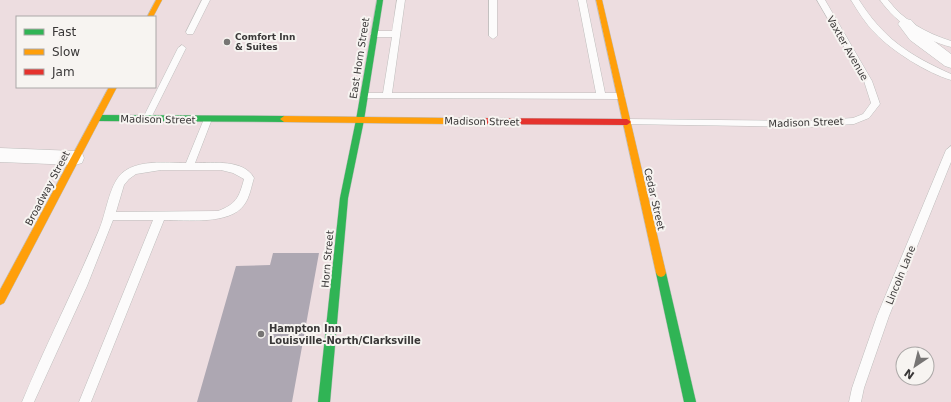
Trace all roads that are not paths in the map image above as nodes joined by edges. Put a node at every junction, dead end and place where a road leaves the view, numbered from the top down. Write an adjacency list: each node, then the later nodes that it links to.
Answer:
1 (159, 0): 11 (street)
2 (206, 0): 13 (lane)
3 (380, 0): 15 (street, East Horn Street)
4 (401, 0): 16 (lane)
5 (493, 0): 17 (lane)
6 (582, 0): 14 (lane)
7 (599, 0): 14 (street, Cedar Street)
8 (821, 0): 27 (lane, Vaxter Avenue)
9 (855, 0): 21 (lane)
10 (884, 0): 12 (lane)
11 (151, 16)
12 (906, 24): 18 (lane); 20 (street)
13 (190, 32)
14 (598, 32): 25 (lane); 26 (street, Cedar Street)
15 (374, 34): 16 (lane); 23 (street, East Horn Street)
16 (396, 34): 24 (lane)
17 (493, 36)
18 (951, 44)
19 (182, 48): 29 (lane)
20 (951, 62)
21 (951, 77)
22 (112, 88): 28 (street, Broadway Street)
23 (364, 96): 24 (lane); 31 (street, East Horn Street)
24 (387, 96): 25 (lane)
25 (601, 96): 26 (lane)
26 (621, 96): 32 (street, Cedar Street)
27 (866, 116): 32 (lane, Madison Street)
28 (97, 118): 29 (street, Madison Street); 35 (street, Broadway Street)
29 (147, 118): 30 (street, Madison Street)
30 (208, 119): 31 (street, Madison Street); 36 (lane)
31 (360, 120): 32 (street, Madison Street); 42 (street, Horn Street)
32 (627, 122): 43 (street, Cedar Street)
33 (951, 150): 44 (lane, Lincoln Lane)
34 (0, 155): 35 (street)
35 (75, 158): 39 (street, Broadway Street)
36 (190, 167): 37 (lane); 38 (lane)
37 (110, 216): 38 (lane); 40 (lane)
38 (160, 216): 41 (lane)
39 (0, 300)
40 (28, 402)
41 (84, 402)
42 (324, 402)
43 (690, 402)
44 (855, 402)

